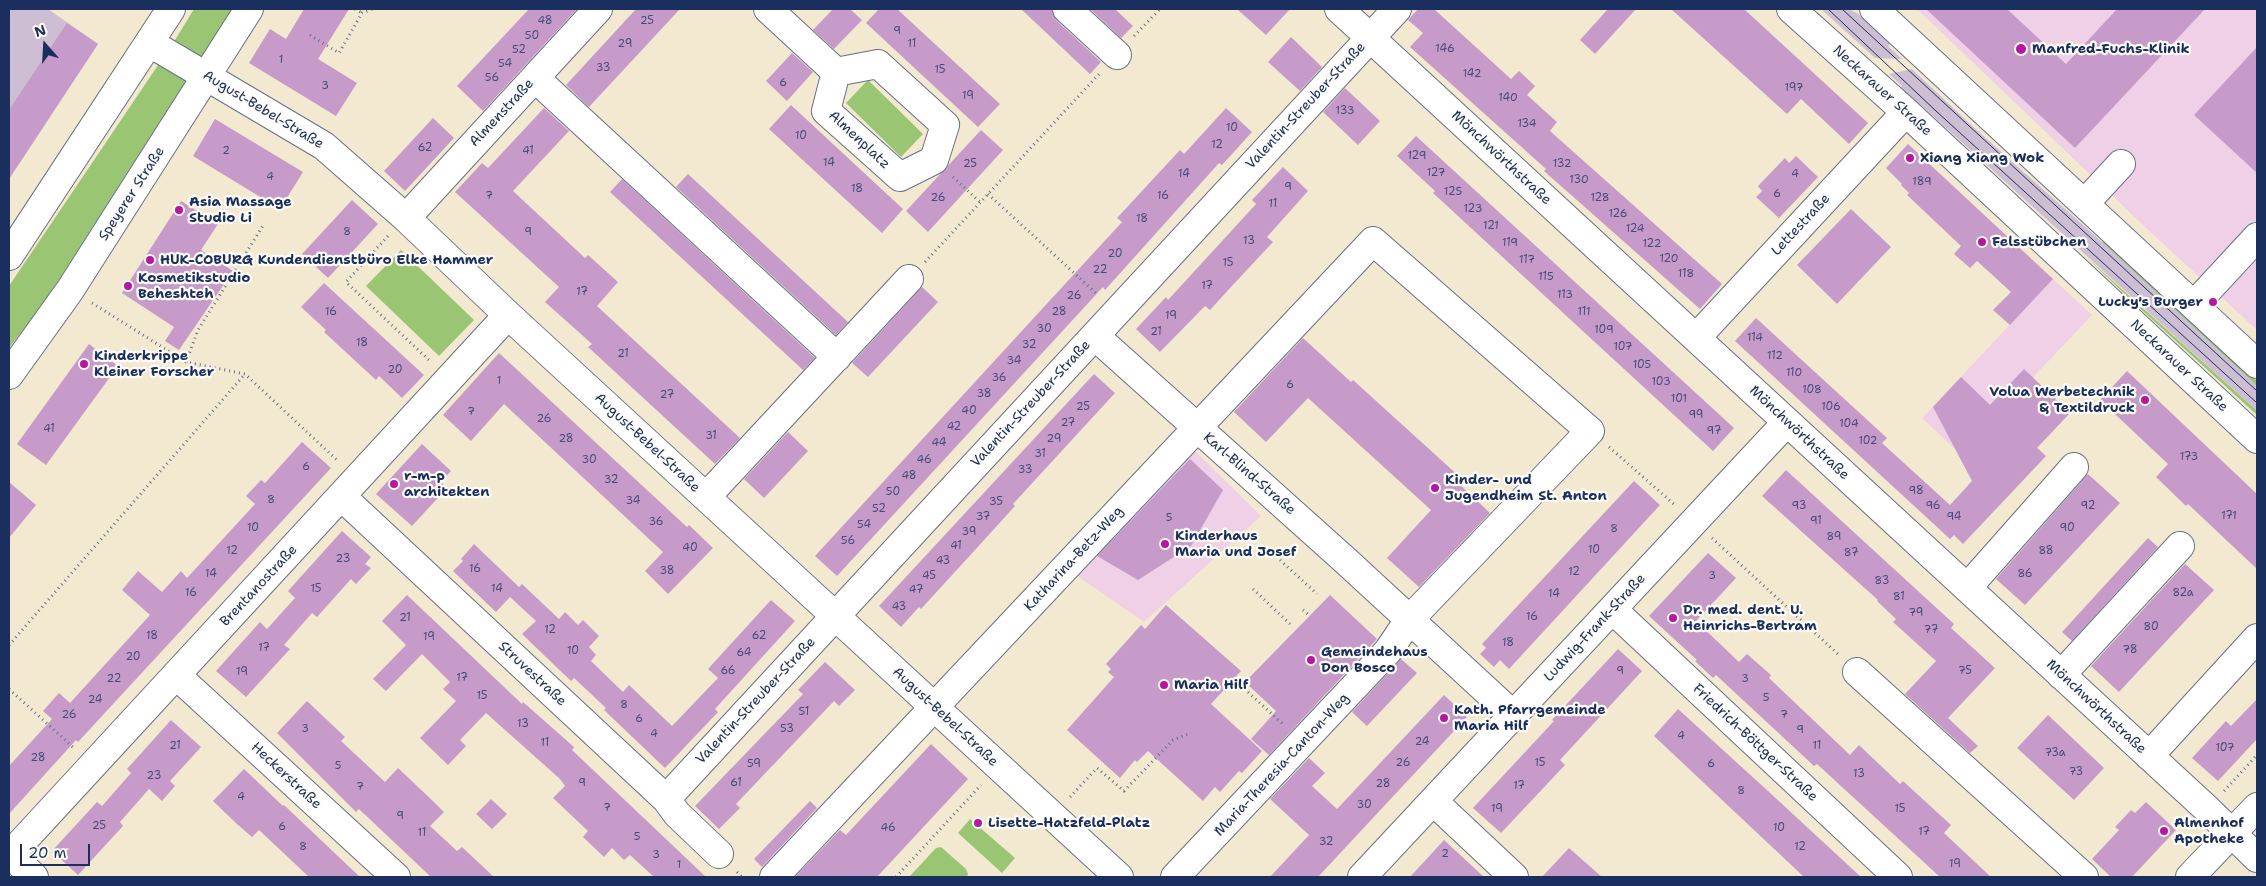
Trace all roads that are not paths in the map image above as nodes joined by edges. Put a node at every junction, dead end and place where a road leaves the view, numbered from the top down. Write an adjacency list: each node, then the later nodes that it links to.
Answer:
1 (171, 9): 11 (street)
2 (248, 9): 14 (street, Speyerer Straße)
3 (598, 9): 15 (street, Almenstraße)
4 (768, 9): 13 (street)
5 (1067, 9): 12 (street)
6 (1339, 9): 10 (street, Mönchwörthstraße)
7 (1396, 9): 10 (street, Valentin-Streuber-Straße)
8 (1790, 9): 16 (street, Neckarauer Straße)
9 (1885, 12): 18 (street)
10 (1370, 37): 25 (street, Valentin-Streuber-Straße); 26 (street, Mönchwörthstraße)
11 (150, 43): 14 (street, August-Bebel-Straße); 21 (street)
12 (1117, 55)
13 (836, 72): 13 (street, Almenplatz)
14 (207, 76): 19 (street, August-Bebel-Straße); 29 (street, Speyerer Straße)
15 (534, 78): 19 (street, Almenstraße); 27 (street)
16 (1906, 112): 26 (street, Lettestraße); 33 (street, Neckarauer Straße)
17 (2121, 164): 18 (street)
18 (2085, 203): 23 (street)
19 (406, 218): 24 (street, August-Bebel-Straße)
20 (2257, 237): 23 (street)
21 (9, 256)
22 (909, 279): 27 (street)
23 (2194, 305): 28 (street)
24 (508, 316): 35 (street, Brentanostraße); 36 (street, August-Bebel-Straße)
25 (1095, 336): 31 (street, Karl-Blind-Straße); 40 (street, Valentin-Streuber-Straße)
26 (1696, 338): 30 (street, Mönchwörthstraße)
27 (837, 357): 36 (street)
28 (2257, 364)
29 (9, 376)
30 (1787, 422): 38 (street, Mönchwörthstraße); 39 (street, Ludwig-Frank-Straße)
31 (1197, 428): 32 (street, Katharina-Betz-Weg); 41 (street, Karl-Blind-Straße); 46 (street, Katharina-Betz-Weg)
32 (1590, 431): 41 (street, Maria-Theresia-Canton-Weg)
33 (2257, 439)
34 (2074, 467): 38 (street)
35 (349, 488): 45 (street, Brentanostraße); 49 (street, Struvestraße)
36 (706, 497): 40 (street, August-Bebel-Straße)
37 (2180, 546): 44 (street)
38 (1967, 588): 44 (street, Mönchwörthstraße)
39 (1613, 610): 47 (street, Ludwig-Frank-Straße); 63 (street, Friedrich-Böttger-Straße)
40 (835, 615): 46 (street, August-Bebel-Straße); 49 (street, Valentin-Streuber-Straße)
41 (1409, 620): 47 (street, Karl-Blind-Straße); 60 (street, Maria-Theresia-Canton-Weg)
42 (2257, 638): 48 (street)
43 (1857, 672): 64 (street)
44 (2061, 675): 48 (street, Mönchwörthstraße)
45 (176, 676): 54 (street, Brentanostraße); 57 (street, Heckerstraße)
46 (934, 708): 58 (street, Katharina-Betz-Weg); 59 (street, August-Bebel-Straße)
47 (1513, 715): 50 (street, Ludwig-Frank-Straße)
48 (2149, 756): 52 (street, Mönchwörthstraße)
49 (666, 799): 53 (street, Struvestraße)
50 (1433, 801): 61 (street, Ludwig-Frank-Straße); 62 (street)
51 (2257, 807): 52 (street)
52 (2232, 835): 55 (street, Mönchwörthstraße); 65 (street)
53 (719, 854)
54 (9, 855): 56 (street)
55 (2257, 858)
56 (34, 877)
57 (396, 877)
58 (774, 877)
59 (1119, 877)
60 (1175, 877)
61 (1362, 877)
62 (1514, 877)
63 (1898, 877)
64 (2084, 877)
65 (2190, 877)

